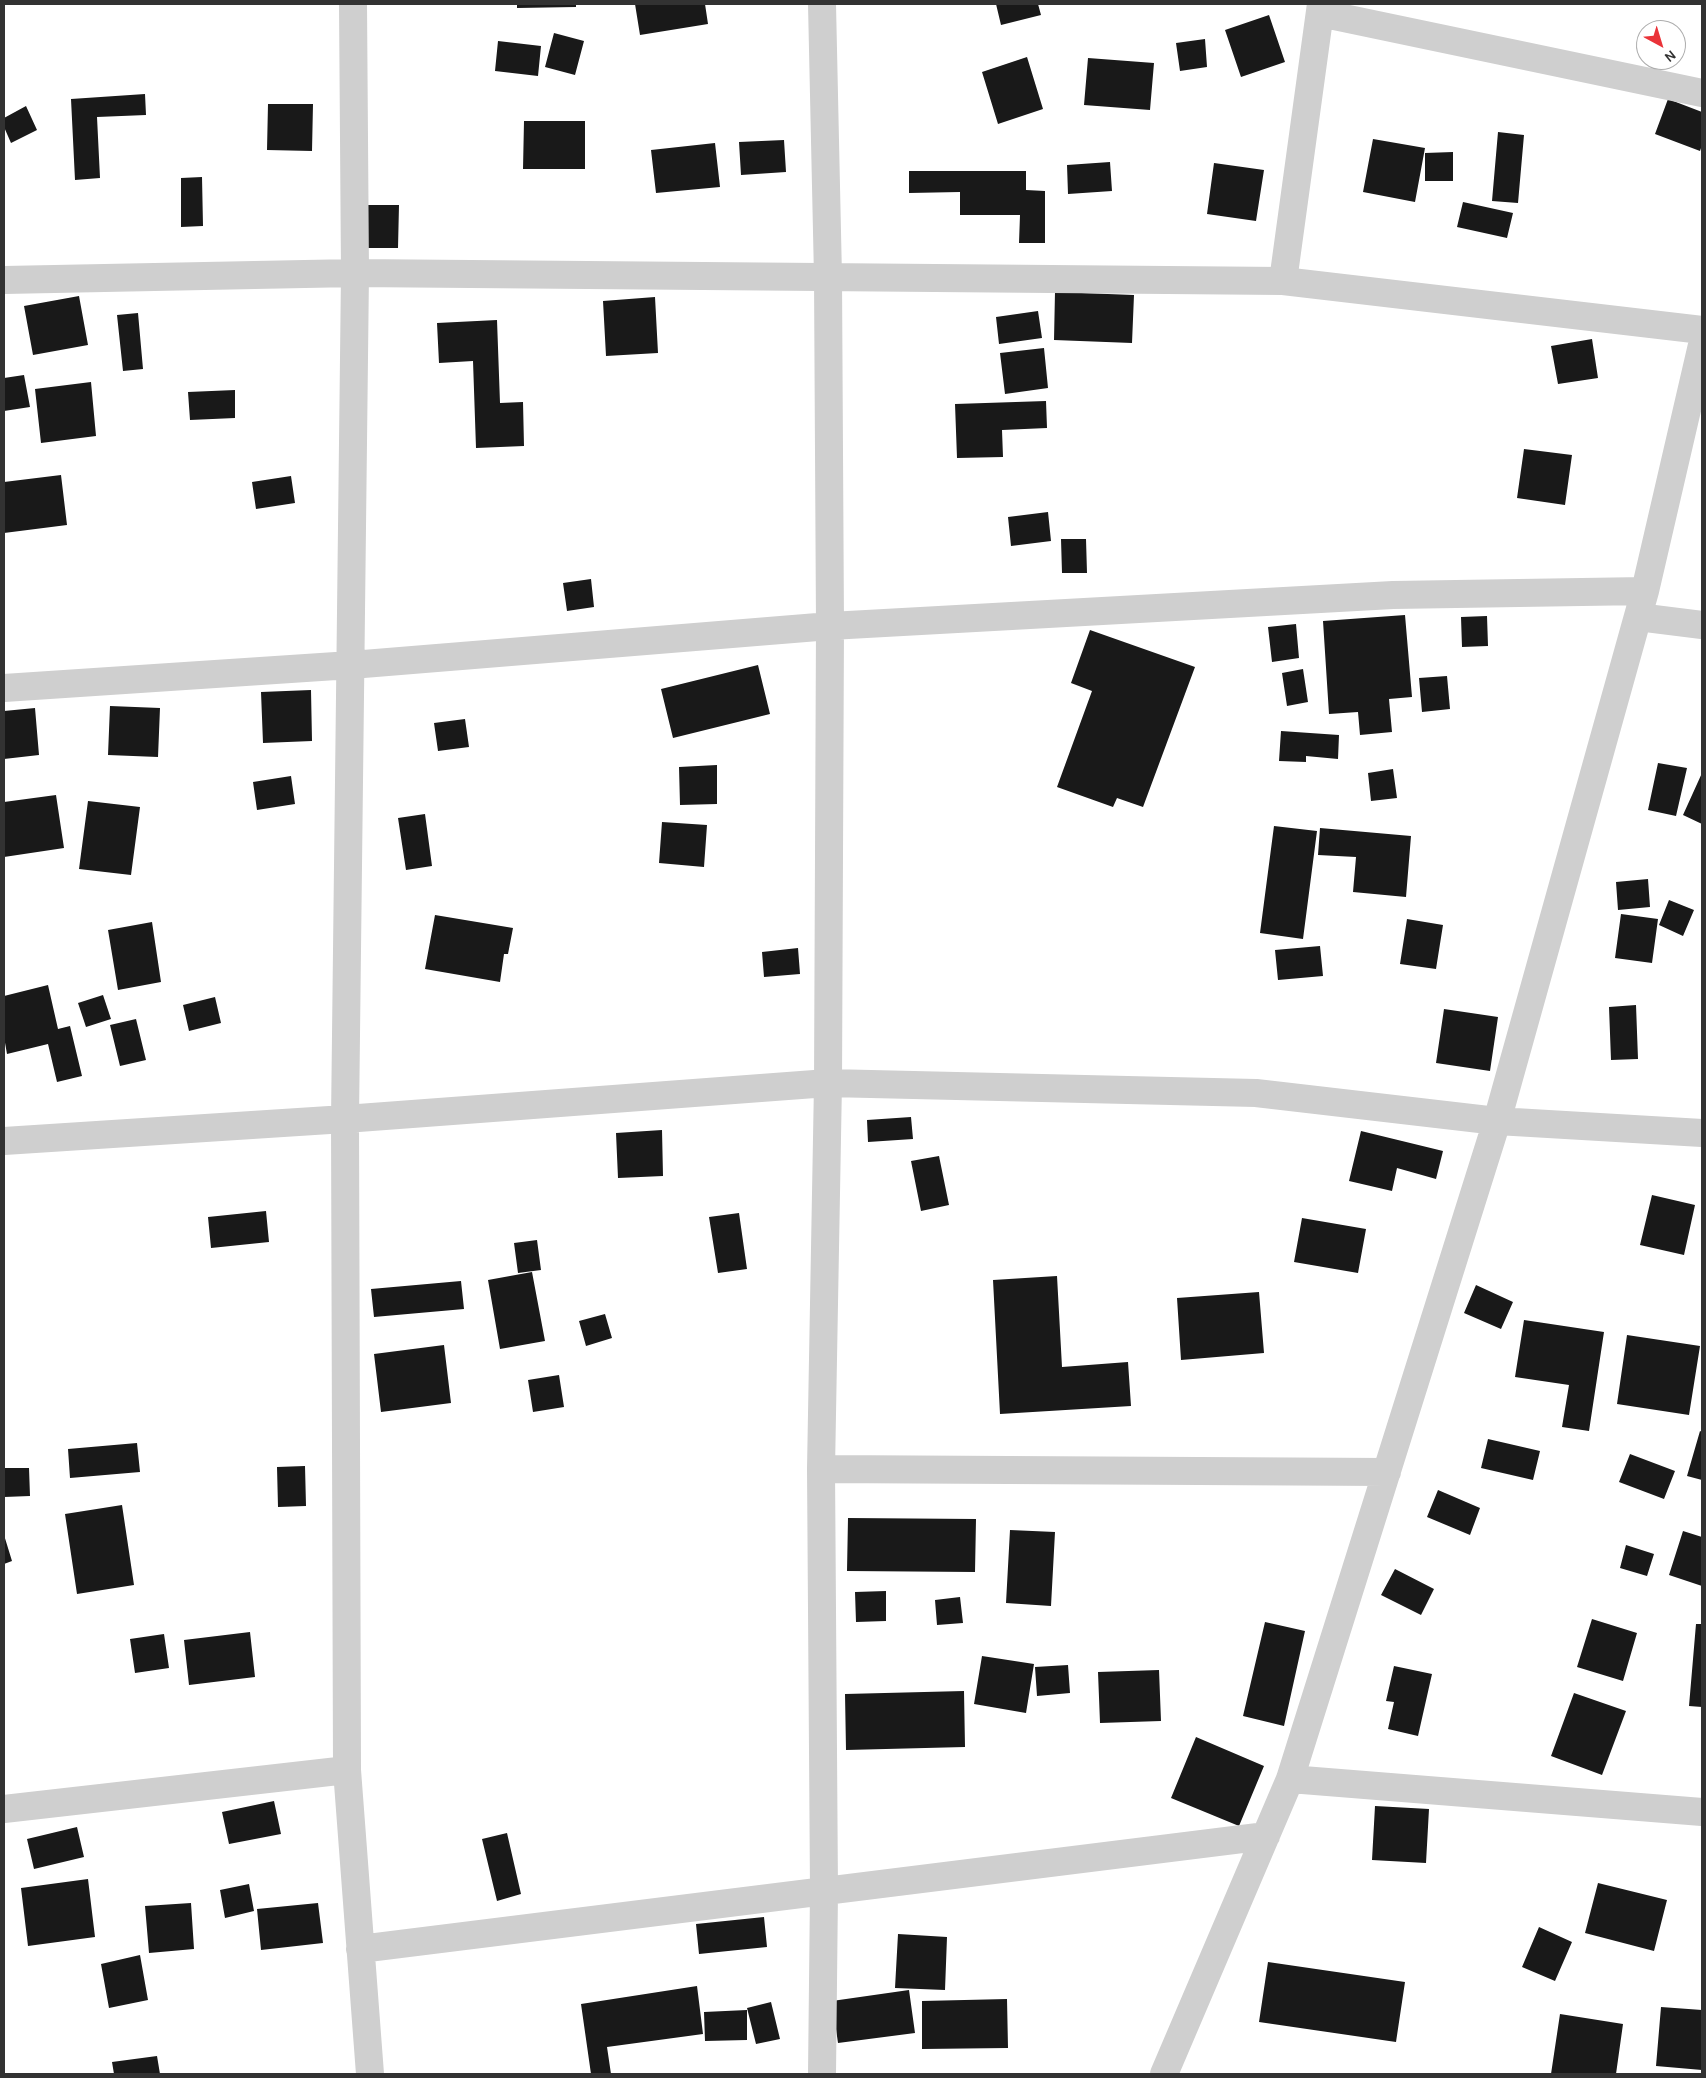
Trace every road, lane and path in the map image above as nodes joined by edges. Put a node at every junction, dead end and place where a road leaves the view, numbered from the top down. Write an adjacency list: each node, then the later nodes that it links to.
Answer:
1 (353, 4): 5 (street)
2 (822, 4): 6 (street)
3 (1320, 8): 4 (street); 8 (street)
4 (1702, 92)
5 (355, 273): 6 (street); 7 (street); 14 (street)
6 (828, 277): 8 (street); 13 (street)
7 (4, 280)
8 (1283, 281): 9 (street)
9 (1702, 330)
10 (1702, 345): 11 (street)
11 (1642, 604): 12 (street); 13 (street); 18 (street)
12 (1702, 625)
13 (830, 626): 14 (street); 16 (street)
14 (351, 665): 15 (street); 17 (street)
15 (4, 688)
16 (828, 1083): 17 (street); 18 (street); 21 (street)
17 (345, 1119): 20 (street); 23 (street)
18 (1497, 1121): 19 (street); 22 (street)
19 (1702, 1133)
20 (4, 1141)
21 (821, 1469): 22 (street); 28 (street)
22 (1387, 1472): 24 (street)
23 (347, 1770): 25 (street); 29 (street)
24 (1290, 1779): 26 (street); 27 (street)
25 (4, 1809)
26 (1702, 1812)
27 (1266, 1836): 28 (street); 32 (street)
28 (824, 1891): 29 (street); 31 (street)
29 (360, 1949): 30 (street)
30 (370, 2074)
31 (822, 2074)
32 (1164, 2074)

